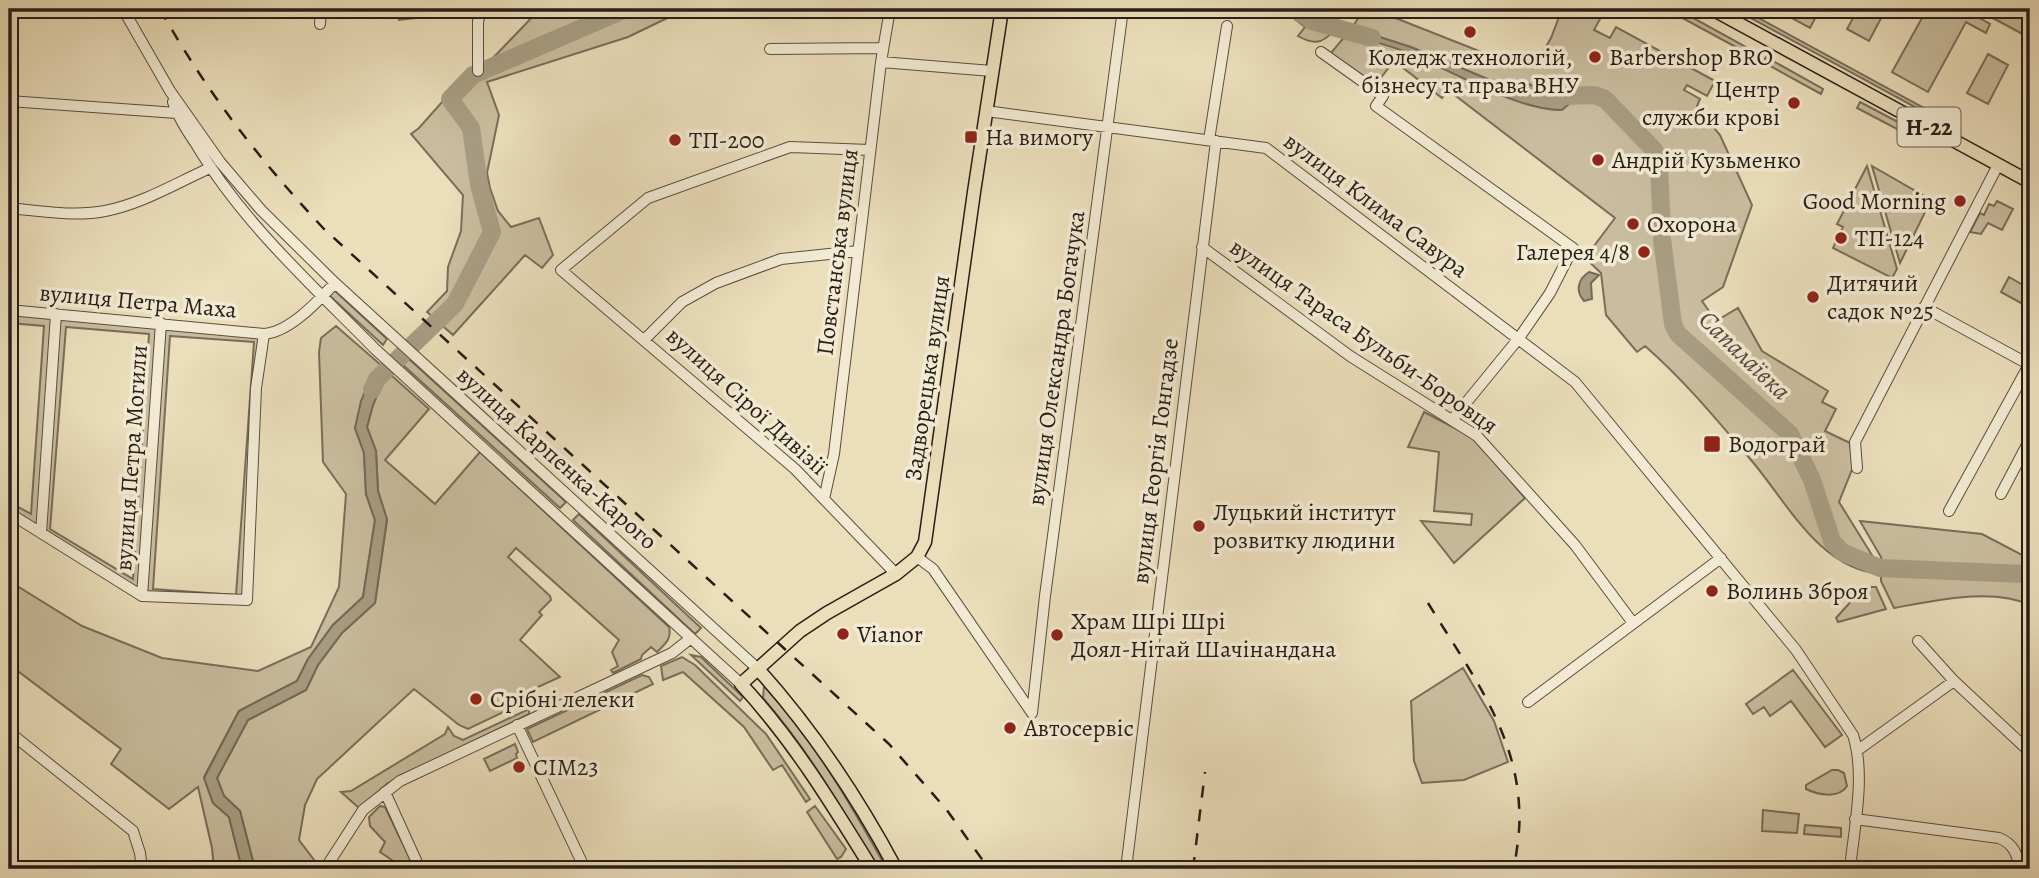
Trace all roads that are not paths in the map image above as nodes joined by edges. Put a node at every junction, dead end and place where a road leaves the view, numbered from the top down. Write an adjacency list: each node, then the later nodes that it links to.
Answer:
1 (123, 9): 16 (street, вулиця Карпенка-Карого)
2 (321, 9): 8 (street)
3 (482, 9): 14 (street)
4 (890, 9): 10 (street, Повстанська вулиця)
5 (1002, 9): 15 (main road, Задворецька вулиця)
6 (1123, 9): 20 (street, вулиця Олександра Богачука)
7 (1712, 9): 23 (main road, Н-22)
8 (320, 24)
9 (1227, 26): 21 (street, вулиця Георгія Гонгадзе)
10 (883, 48): 11 (street); 13 (street, Повстанська вулиця)
11 (770, 49)
12 (1321, 52): 36 (street)
13 (881, 62): 15 (street); 22 (street, Повстанська вулиця)
14 (478, 71)
15 (992, 71): 18 (main road, Задворецька вулиця)
16 (170, 91): 19 (street, вулиця Карпенка-Карого); 29 (street, вулиця Карпенка-Карого)
17 (9, 101): 19 (street)
18 (986, 111): 20 (street, вулиця Клима Савура); 49 (main road, Задворецька вулиця)
19 (177, 113): 24 (street, вулиця Карпенка-Карого)
20 (1108, 126): 21 (street, вулиця Клима Савура); 49 (street, вулиця Олександра Богачука)
21 (1212, 140): 27 (street, вулиця Георгія Гонгадзе); 36 (street, вулиця Клима Савура)
22 (870, 150): 28 (street, Повстанська вулиця); 37 (street, вулиця Сірої Дивізії)
23 (1998, 165): 25 (main road, Н-22); 31 (street)
24 (210, 168): 26 (street); 30 (street, вулиця Карпенка-Карого)
25 (2030, 182)
26 (9, 208)
27 (1202, 247): 39 (street, вулиця Тараса Бульби-Боровця); 73 (street, вулиця Георгія Гонгадзе)
28 (858, 251): 37 (street); 43 (street, Повстанська вулиця)
29 (335, 283): 30 (street); 44 (street, вулиця Карпенка-Карого)
30 (323, 296): 35 (street); 47 (street, вулиця Карпенка-Карого)
31 (1924, 307): 38 (street); 41 (street)
32 (9, 310): 33 (street, вулиця Петра Маха)
33 (56, 314): 34 (street, вулиця Петра Маха); 48 (street)
34 (161, 323): 35 (street, вулиця Петра Маха); 52 (street, вулиця Петра Могили)
35 (264, 334): 52 (street)
36 (1519, 338): 39 (street); 50 (street, вулиця Клима Савура)
37 (645, 339): 43 (street, вулиця Сірої Дивізії)
38 (2030, 365): 45 (street)
39 (1452, 420): 53 (street, вулиця Тараса Бульби-Боровця)
40 (2030, 439): 42 (street)
41 (1857, 468)
42 (2001, 494)
43 (824, 499): 51 (street, вулиця Сірої Дивізії)
44 (582, 509): 47 (street); 56 (street, вулиця Карпенка-Карого)
45 (1949, 511)
46 (9, 513): 48 (street)
47 (562, 519): 54 (street, вулиця Карпенка-Карого)
48 (41, 533): 52 (street)
49 (917, 557): 51 (main road)
50 (1720, 558): 53 (street); 62 (street, вулиця Клима Савура)
51 (896, 574): 56 (main road)
52 (142, 596)
53 (1633, 623): 59 (street)
54 (691, 638): 58 (street, вулиця Карпенка-Карого); 60 (street)
55 (1917, 641): 57 (street)
56 (758, 669): 58 (main road); 72 (main road, вулиця Карпенка-Карого)
57 (1954, 681): 62 (street); 63 (street)
58 (741, 684): 71 (main road, вулиця Карпенка-Карого)
59 (1528, 702)
60 (517, 725): 65 (street); 70 (street)
61 (11, 734): 64 (street); 67 (street)
62 (1858, 750): 66 (street, вулиця Клима Савура)
63 (2030, 752)
64 (9, 786)
65 (385, 792): 68 (street); 69 (street)
66 (1855, 819): 74 (street, вулиця Клима Савура); 75 (street)
67 (142, 869)
68 (325, 869)
69 (420, 869)
70 (585, 869)
71 (872, 869)
72 (896, 869)
73 (1126, 869)
74 (1850, 869)
75 (2020, 869)

